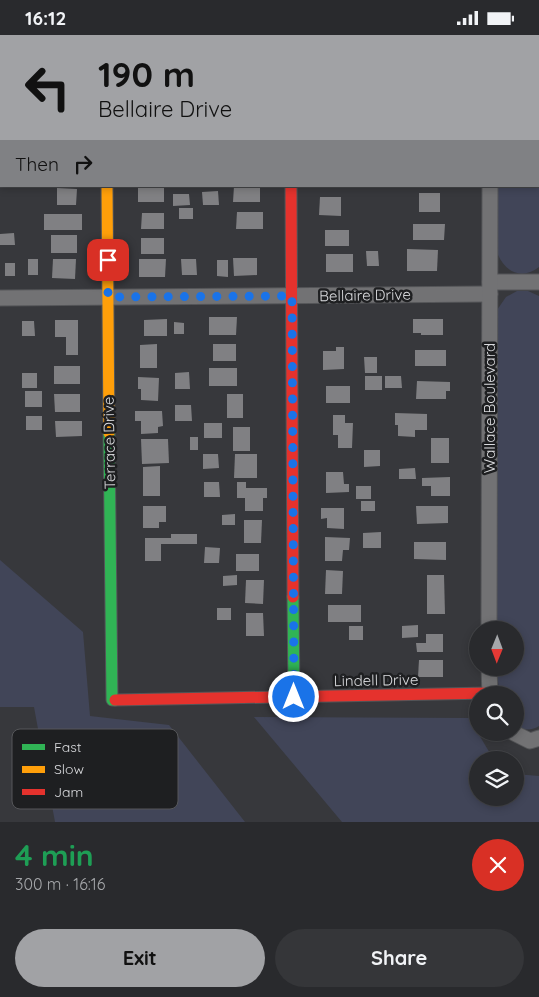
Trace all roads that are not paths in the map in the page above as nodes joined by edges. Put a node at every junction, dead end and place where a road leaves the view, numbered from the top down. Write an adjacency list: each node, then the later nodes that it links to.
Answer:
1 (107, 187): 7 (street, Terrace Drive)
2 (290, 187): 6 (street)
3 (490, 187): 5 (street, Wallace Boulevard)
4 (539, 282): 5 (street, Bellaire Drive)
5 (490, 288): 6 (street, Bellaire Drive); 9 (street, Wallace Boulevard)
6 (292, 296): 7 (street, Bellaire Drive); 11 (street)
7 (108, 297): 8 (street, Bellaire Drive); 12 (street, Terrace Drive)
8 (0, 298)
9 (489, 621)
10 (469, 694): 11 (street, Lindell Drive)
11 (294, 697): 12 (street, Lindell Drive)
12 (112, 700)
13 (539, 738): 14 (street)
14 (524, 739)

